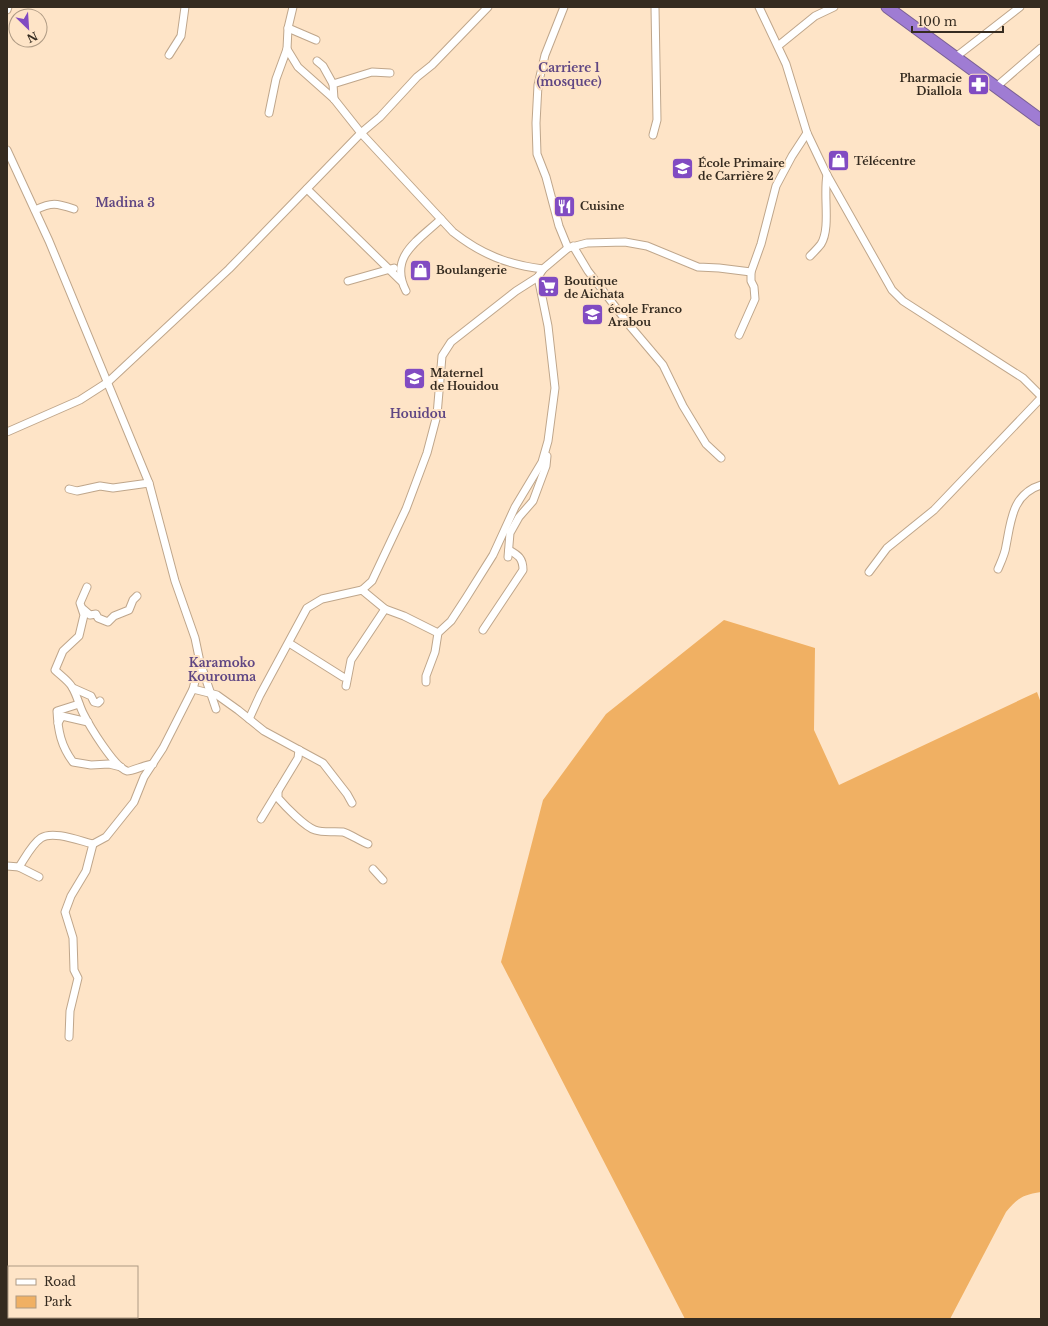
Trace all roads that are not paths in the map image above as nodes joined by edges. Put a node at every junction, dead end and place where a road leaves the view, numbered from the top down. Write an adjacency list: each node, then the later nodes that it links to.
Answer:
1 (185, 7): 15 (street)
2 (293, 7): 10 (street)
3 (488, 7): 24 (street)
4 (564, 7): 33 (street)
5 (655, 7): 26 (street)
6 (759, 7): 12 (street)
7 (834, 7): 12 (street)
8 (887, 7): 16 (highway)
9 (1020, 7): 16 (street)
10 (288, 28): 11 (street); 14 (street)
11 (316, 40)
12 (778, 46): 25 (street)
13 (1041, 48): 20 (street)
14 (287, 49): 21 (street); 22 (street)
15 (169, 55)
16 (957, 56): 20 (highway)
17 (317, 61): 19 (street)
18 (390, 72): 19 (street)
19 (333, 84): 21 (street)
20 (996, 87): 23 (highway)
21 (334, 99): 24 (street)
22 (269, 113)
23 (1041, 120)
24 (361, 133): 29 (street); 32 (street)
25 (807, 133): 28 (street); 38 (street)
26 (653, 136)
27 (7, 151): 31 (street)
28 (827, 175): 34 (street); 45 (street)
29 (307, 189): 37 (street); 44 (street)
30 (74, 209): 31 (street)
31 (35, 210): 44 (street)
32 (441, 219): 35 (street); 36 (street)
33 (571, 247): 36 (street); 38 (street); 48 (street)
34 (810, 256)
35 (400, 266): 37 (street); 41 (street)
36 (543, 268): 39 (street)
37 (390, 269): 40 (street); 41 (street)
38 (751, 272): 43 (street)
39 (538, 277): 47 (street); 55 (street)
40 (348, 281)
41 (401, 281): 42 (street)
42 (406, 291)
43 (739, 335)
44 (108, 382): 46 (street); 49 (street)
45 (1041, 397): 53 (street)
46 (7, 432)
47 (547, 444): 59 (street); 60 (street)
48 (720, 458)
49 (150, 483): 51 (street); 62 (street)
50 (1041, 485): 52 (street)
51 (69, 489)
52 (998, 570)
53 (869, 572)
54 (87, 586): 57 (street)
55 (362, 590): 58 (street); 61 (street)
56 (137, 596): 57 (street)
57 (82, 609): 66 (street)
58 (385, 609): 60 (street); 65 (street)
59 (483, 630)
60 (438, 633): 64 (street)
61 (288, 643): 63 (street); 72 (street)
62 (200, 662): 67 (street); 68 (street)
63 (343, 677)
64 (426, 682)
65 (346, 686)
66 (73, 688): 69 (street); 70 (street)
67 (193, 689): 68 (street); 76 (street)
68 (211, 694): 71 (street); 72 (street)
69 (100, 701)
70 (79, 704): 73 (street); 74 (street)
71 (216, 709)
72 (249, 719): 75 (street)
73 (88, 722): 74 (street); 77 (street)
74 (58, 724): 77 (street)
75 (299, 750): 78 (street); 79 (street)
76 (153, 764): 77 (street); 81 (street)
77 (122, 767)
78 (278, 790): 80 (street); 82 (street)
79 (352, 803)
80 (261, 819)
81 (93, 844): 84 (street); 88 (street)
82 (368, 844)
83 (7, 866): 84 (street)
84 (19, 867): 86 (street)
85 (373, 869): 87 (street)
86 (39, 877)
87 (382, 880)
88 (69, 1037)

